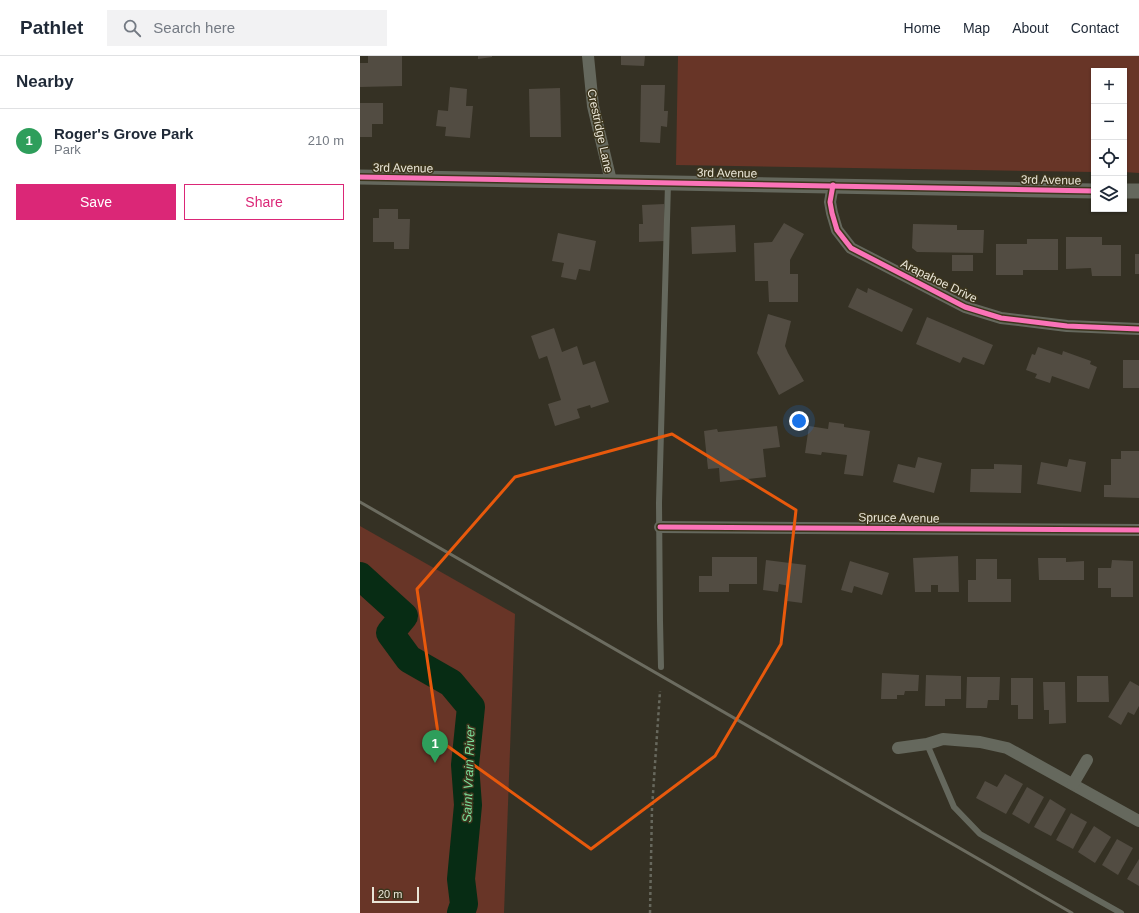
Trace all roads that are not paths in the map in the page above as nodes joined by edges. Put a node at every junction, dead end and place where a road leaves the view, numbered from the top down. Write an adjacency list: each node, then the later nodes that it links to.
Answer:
1 (588, 56): 3 (street, Crestridge Lane)
2 (360, 177): 3 (street, 3rd Avenue)
3 (611, 181): 4 (street, 3rd Avenue)
4 (668, 182): 5 (street, 3rd Avenue); 10 (lane)
5 (833, 185): 6 (street, 3rd Avenue); 9 (street, Arapahoe Drive)
6 (1091, 191)
7 (1127, 191): 8 (street)
8 (1139, 192)
9 (1139, 329)
10 (660, 527): 11 (street, Spruce Avenue); 12 (lane)
11 (1139, 530)
12 (661, 667)
13 (927, 744): 14 (street); 16 (street); 18 (lane)
14 (898, 748)
15 (1087, 760): 16 (street)
16 (1073, 784): 17 (street)
17 (1139, 821)
18 (1121, 913)

